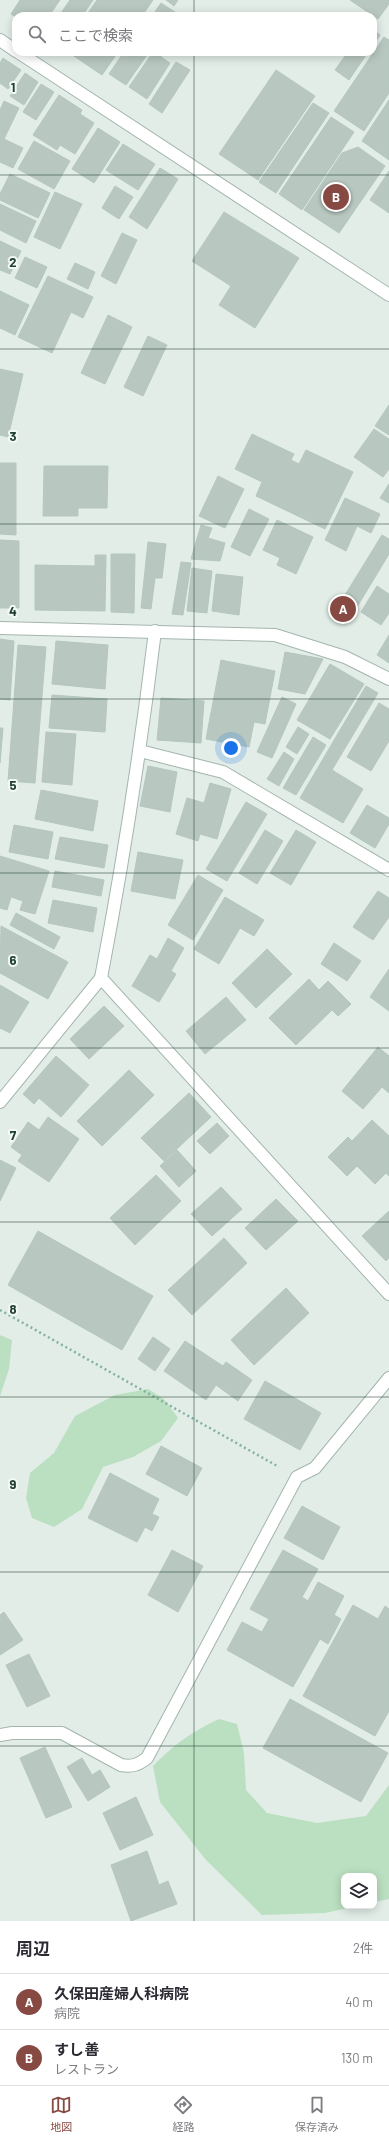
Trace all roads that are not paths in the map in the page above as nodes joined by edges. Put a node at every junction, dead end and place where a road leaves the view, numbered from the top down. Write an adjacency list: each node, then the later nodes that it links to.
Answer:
1 (0, 40): 2 (street)
2 (12, 48)
3 (25, 56): 4 (street)
4 (389, 295)
5 (0, 628): 6 (street)
6 (155, 630): 7 (street); 8 (street)
7 (389, 679)
8 (140, 751): 9 (street); 10 (street)
9 (389, 870)
10 (101, 978): 11 (street); 12 (street)
11 (0, 1102)
12 (389, 1294)
13 (389, 1378): 14 (street)
14 (0, 1736)

